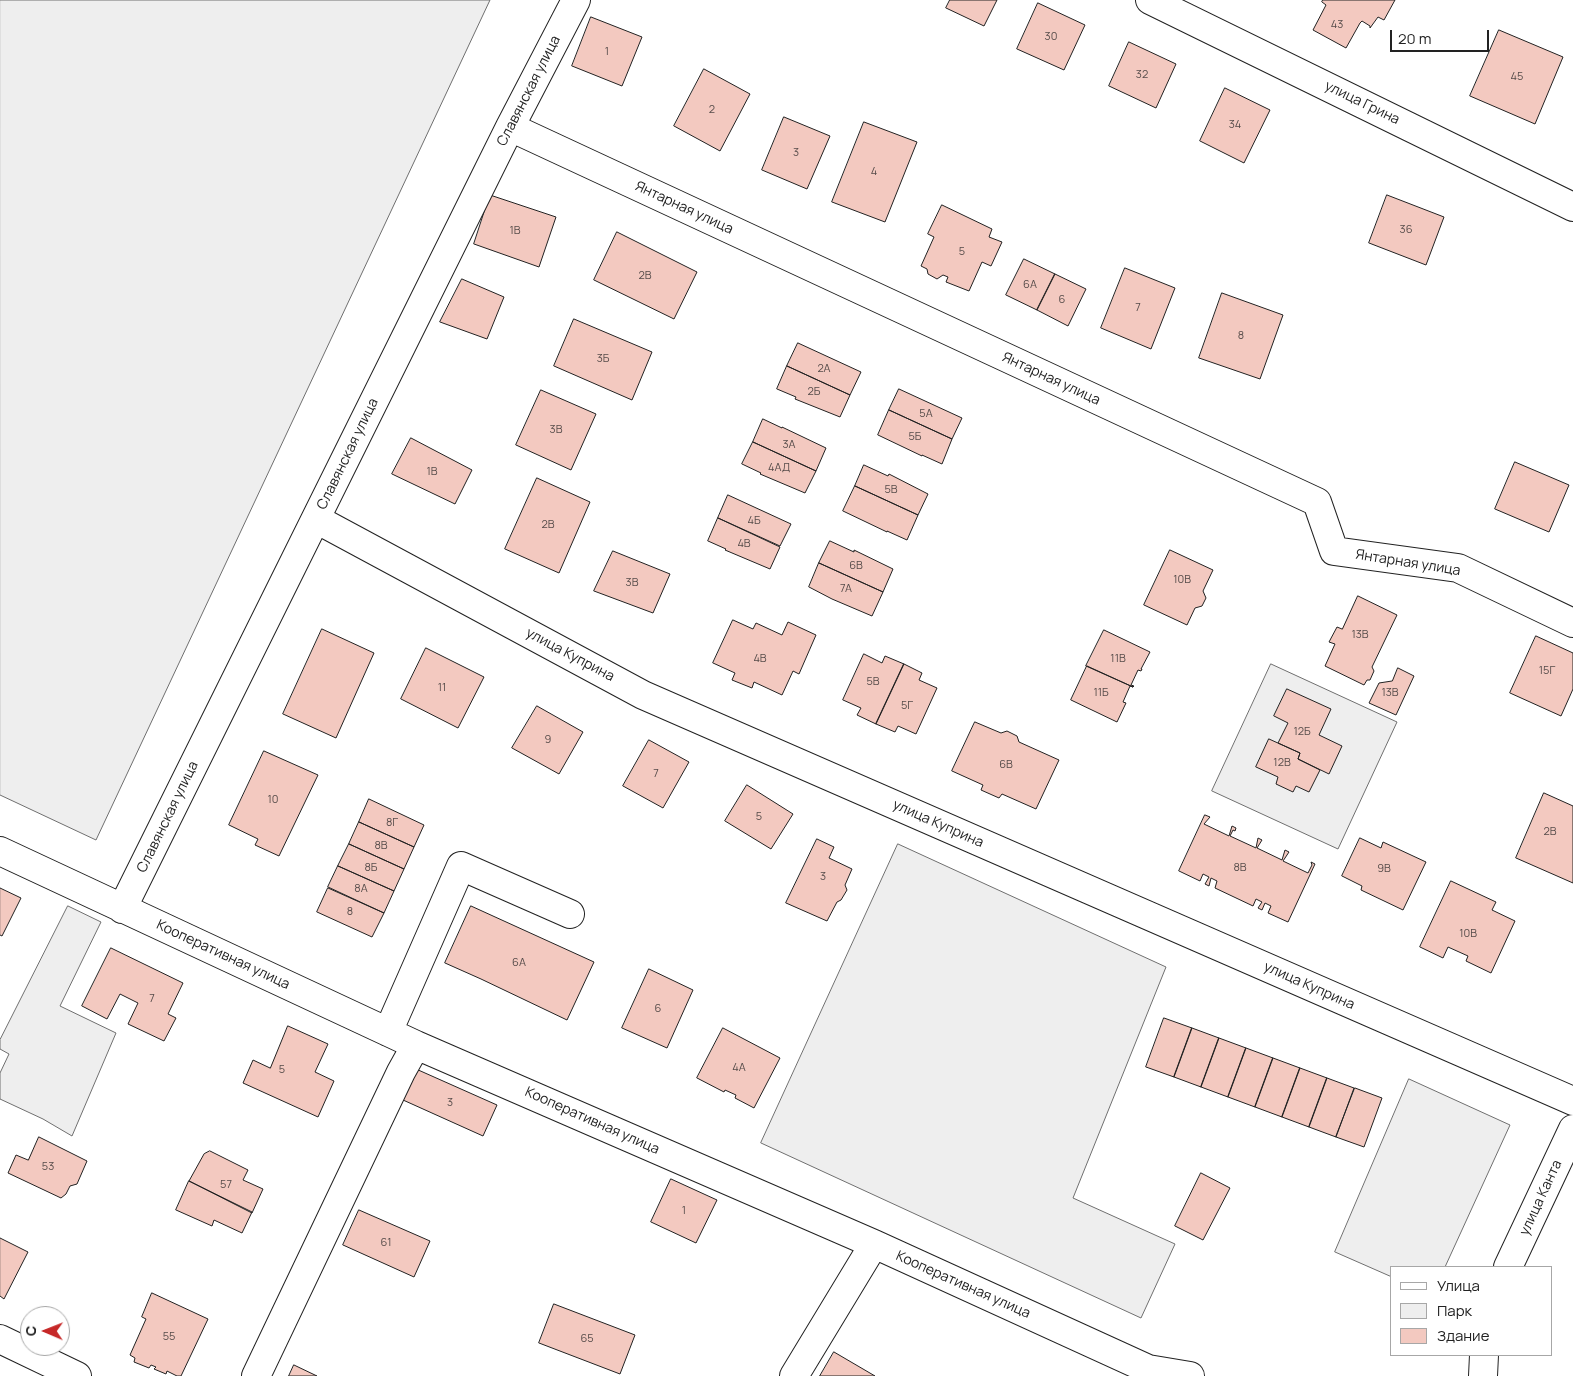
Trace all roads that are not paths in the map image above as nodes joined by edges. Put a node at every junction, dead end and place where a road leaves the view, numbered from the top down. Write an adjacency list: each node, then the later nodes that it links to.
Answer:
1 (576, 0): 3 (street, Славянская улица)
2 (1150, 0): 4 (street, улица Грина)
3 (510, 127): 5 (street, Славянская улица); 6 (street, Янтарная улица)
4 (1573, 207)
5 (316, 519): 8 (street, Славянская улица); 12 (street, улица Куприна)
6 (1573, 623)
7 (0, 851): 8 (street, Кооперативная улица)
8 (122, 909): 10 (street, Кооперативная улица)
9 (570, 914): 10 (street)
10 (388, 1032): 11 (street, Кооперативная улица)
11 (416, 1045): 14 (street, Кооперативная улица); 19 (street)
12 (1573, 1101)
13 (1573, 1129): 15 (street, улица Канта)
14 (874, 1244): 20 (street); 21 (street, Кооперативная улица)
15 (1508, 1266)
16 (0, 1339): 18 (street)
17 (1484, 1356): 22 (street)
18 (77, 1376)
19 (256, 1376)
20 (794, 1376)
21 (1190, 1376)
22 (1483, 1376)

